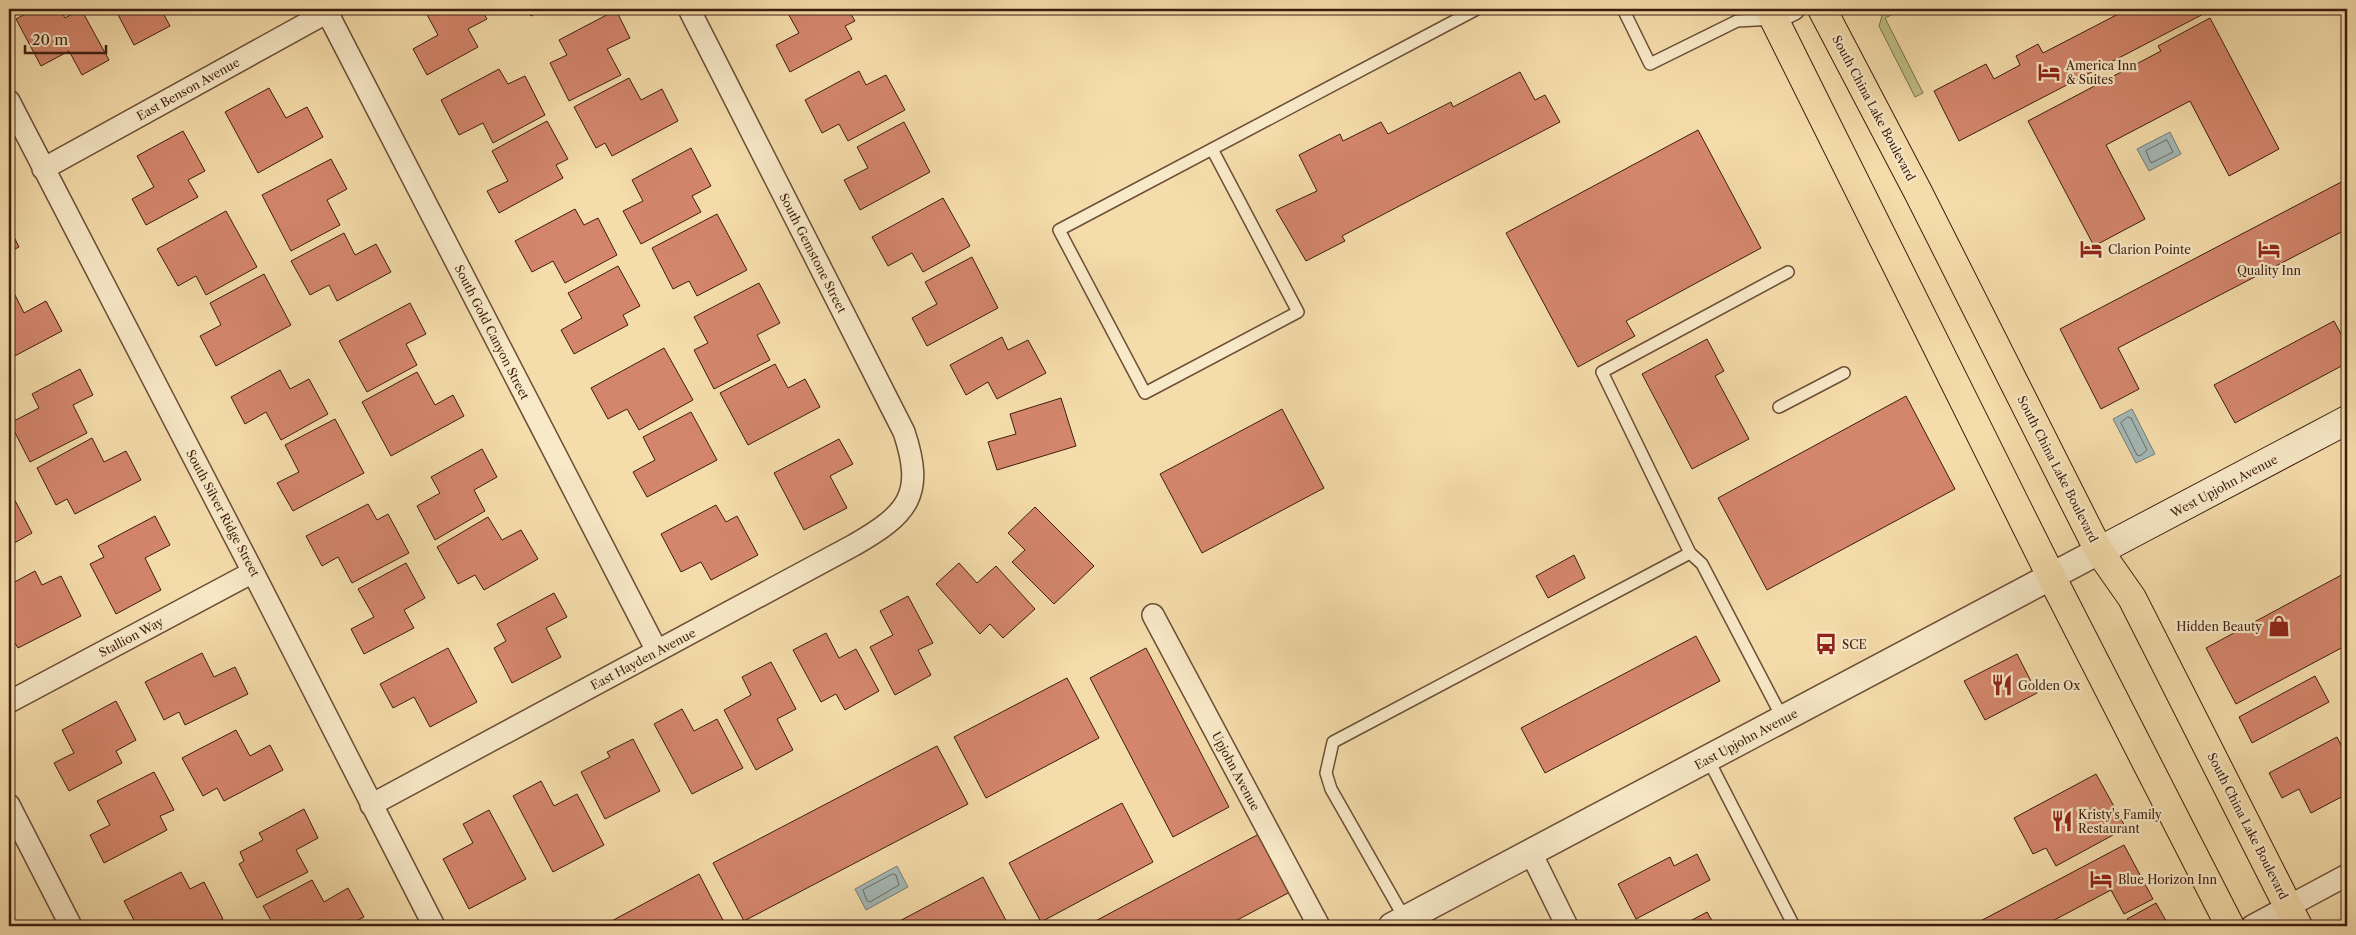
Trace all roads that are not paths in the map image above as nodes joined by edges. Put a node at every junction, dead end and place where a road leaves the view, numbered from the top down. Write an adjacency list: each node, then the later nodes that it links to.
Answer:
1 (690, 9): 14 (street, South Gemstone Street)
2 (1477, 9): 8 (lane)
3 (1623, 9): 6 (lane)
4 (1822, 9): 15 (main road, South China Lake Boulevard)
5 (330, 11): 9 (street, East Benson Avenue); 20 (street, South Gold Canyon Street)
6 (1779, 12): 18 (main road)
7 (9, 102): 9 (street, South Silver Ridge Street)
8 (1212, 149): 8 (lane)
9 (43, 169): 17 (street, South Silver Ridge Street)
10 (1788, 272): 16 (lane)
11 (1844, 373): 12 (lane)
12 (1779, 407)
13 (2347, 420): 15 (main road, West Upjohn Avenue)
14 (908, 503): 20 (street, East Hayden Avenue)
15 (2100, 550): 18 (street, East Upjohn Avenue); 28 (main road, South China Lake Boulevard)
16 (1690, 553): 22 (lane); 29 (lane)
17 (254, 572): 21 (street, Stallion Way); 25 (street, South Silver Ridge Street)
18 (2051, 576): 22 (street, East Upjohn Avenue); 35 (main road)
19 (1153, 615): 32 (street, Upjohn Avenue)
20 (657, 651): 25 (street, East Hayden Avenue)
21 (9, 702)
22 (1783, 719): 23 (street, East Upjohn Avenue)
23 (1708, 759): 26 (street, East Upjohn Avenue); 34 (lane)
24 (9, 805): 30 (street)
25 (371, 805): 31 (street, South Silver Ridge Street)
26 (1531, 853): 29 (street, East Upjohn Avenue); 33 (street)
27 (2347, 875): 28 (street)
28 (2293, 916): 36 (street)
29 (1398, 923)
30 (71, 926)
31 (434, 926)
32 (1319, 926)
33 (1567, 926)
34 (1794, 926)
35 (2230, 926)
36 (2252, 926)

